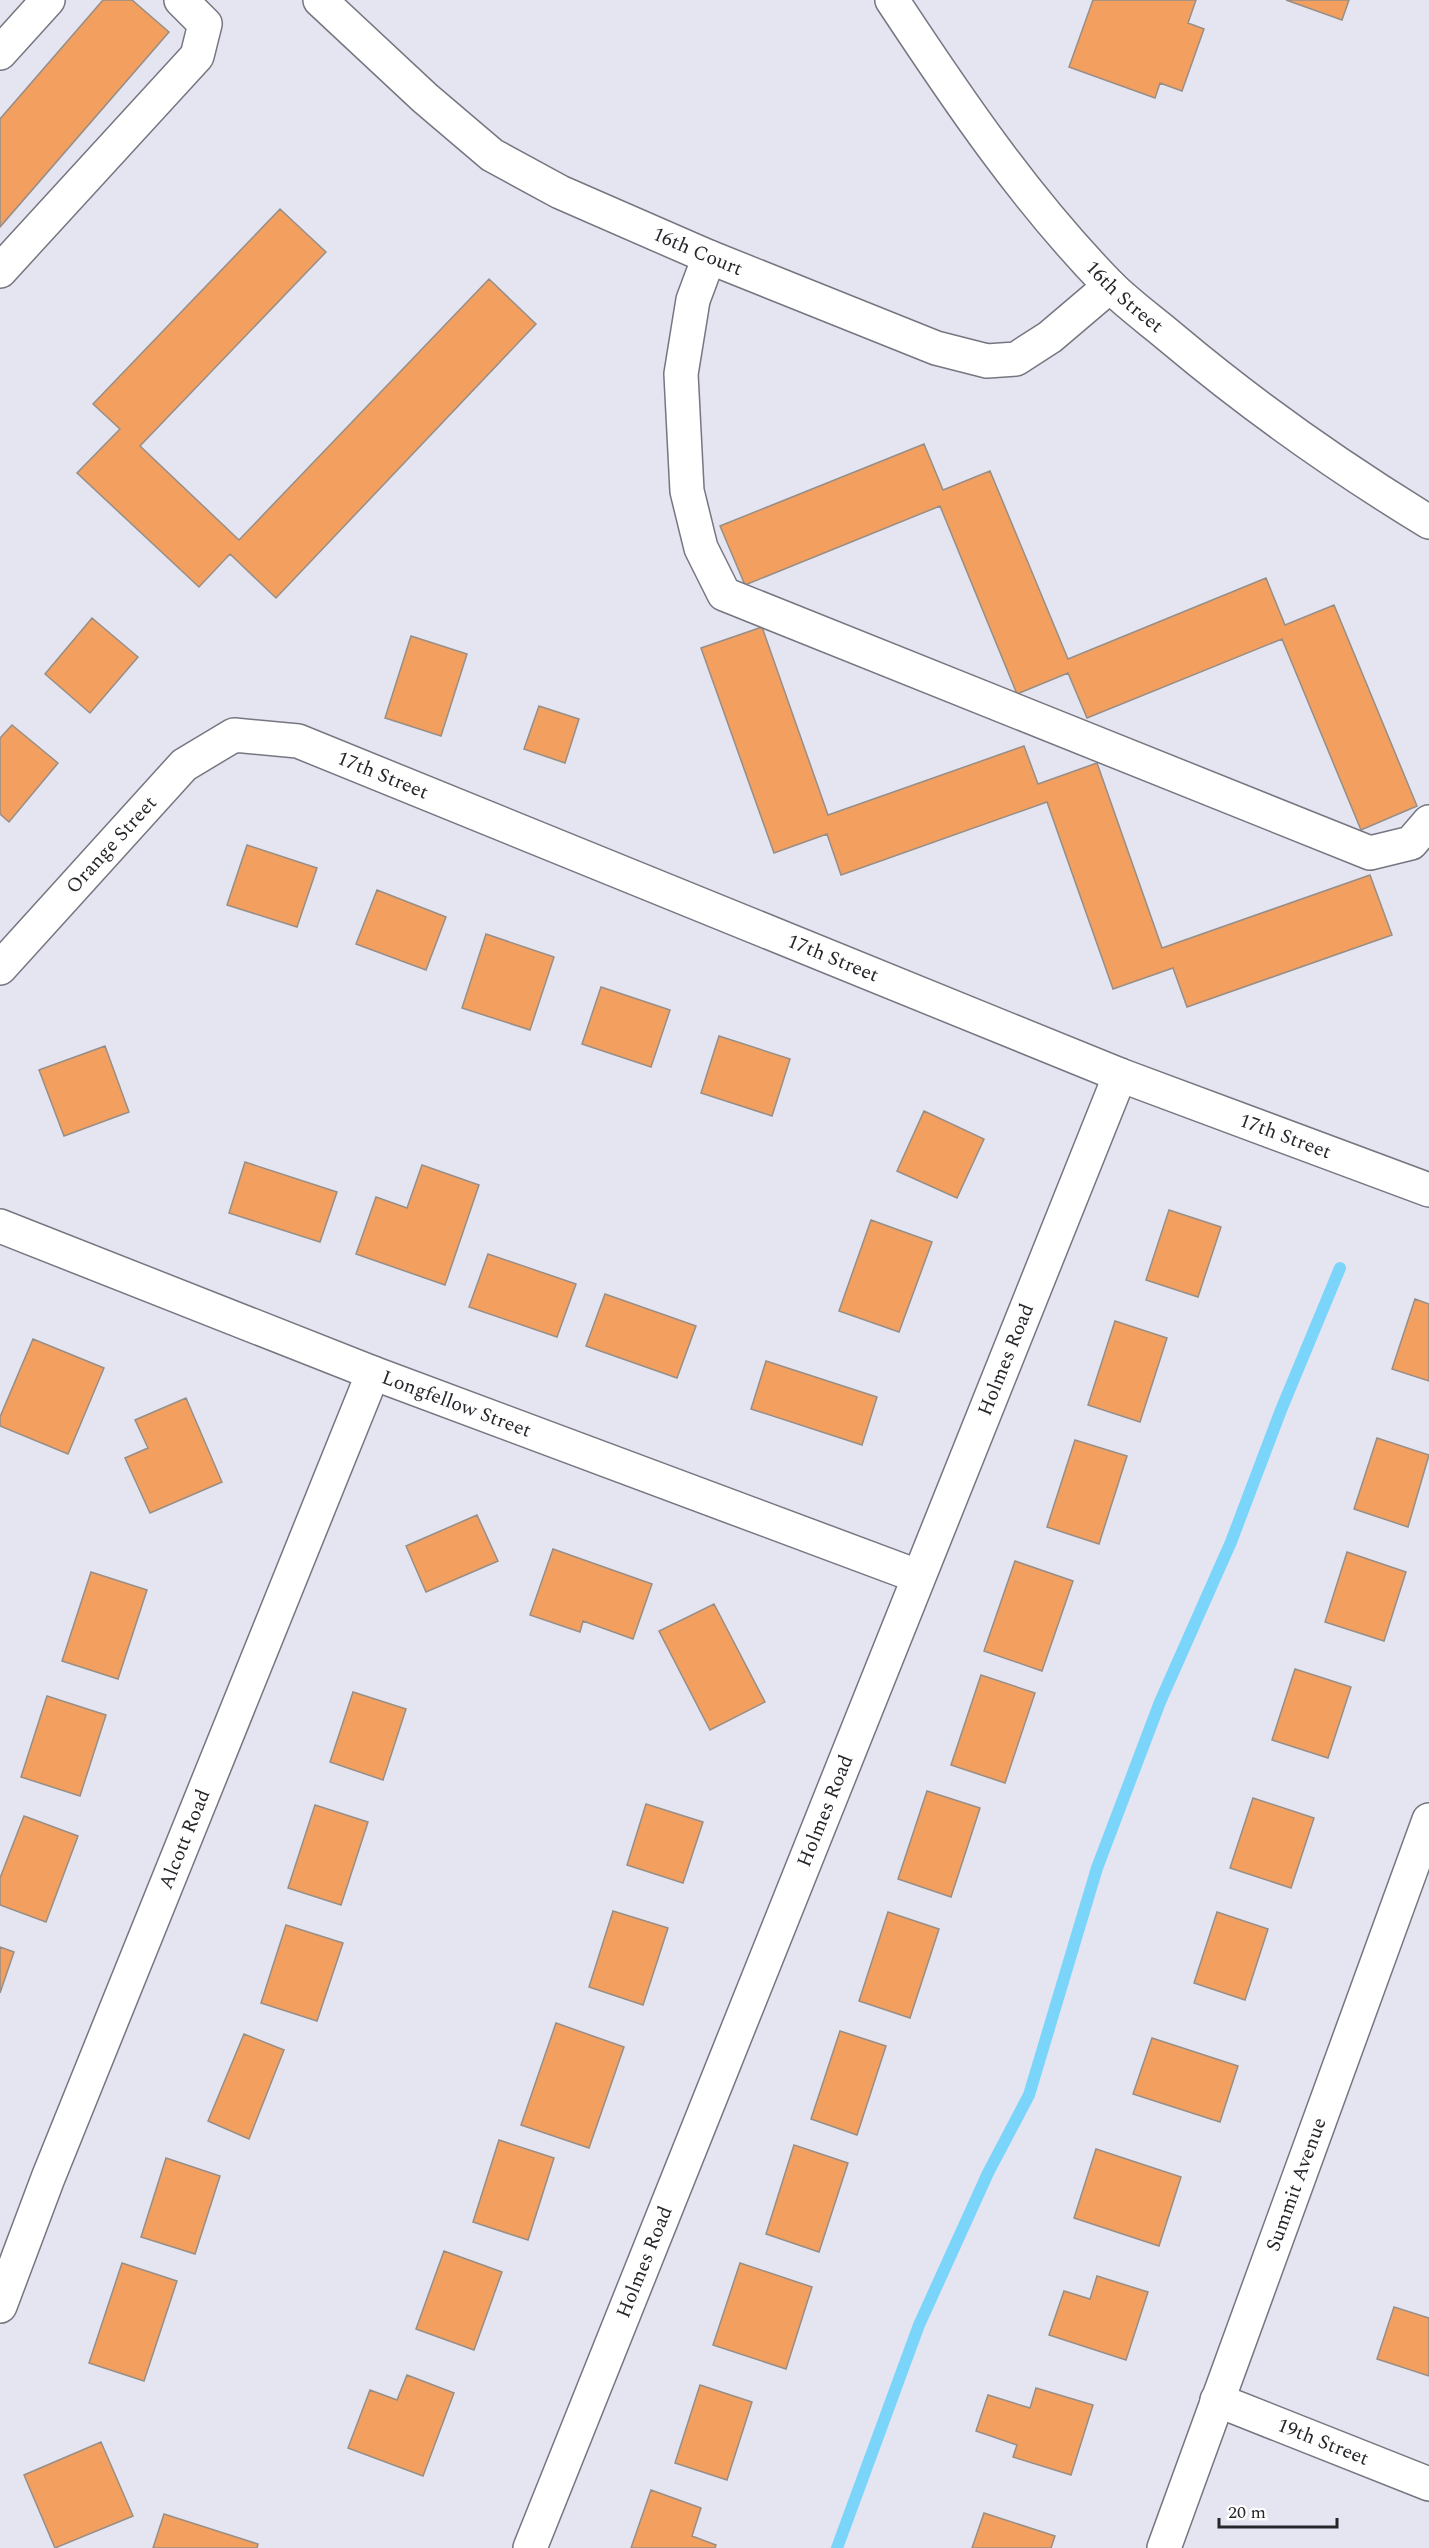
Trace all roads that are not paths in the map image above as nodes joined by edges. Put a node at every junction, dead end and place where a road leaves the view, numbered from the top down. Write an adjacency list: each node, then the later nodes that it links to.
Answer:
1 (48, 0): 5 (street)
2 (181, 0): 7 (street)
3 (320, 0): 6 (street, 16th Court)
4 (892, 0): 8 (street, 16th Street)
5 (0, 53)
6 (709, 257): 8 (street, 16th Court); 11 (street)
7 (0, 271)
8 (1110, 286): 9 (street, 16th Street)
9 (1429, 522)
10 (234, 735): 12 (street, Orange Street); 13 (street, 17th Street)
11 (1429, 822)
12 (0, 968)
13 (1120, 1075): 14 (street, 17th Street); 17 (street, Holmes Road)
14 (1429, 1190)
15 (0, 1226): 16 (street, Longfellow Street)
16 (373, 1374): 17 (street, Longfellow Street); 19 (street, Alcott Road)
17 (917, 1576): 22 (street, Holmes Road)
18 (1426, 1836): 20 (street, Summit Avenue)
19 (0, 2306)
20 (1217, 2400): 21 (street, 19th Street); 23 (street, Summit Avenue)
21 (1429, 2484)
22 (530, 2548)
23 (1164, 2548)

